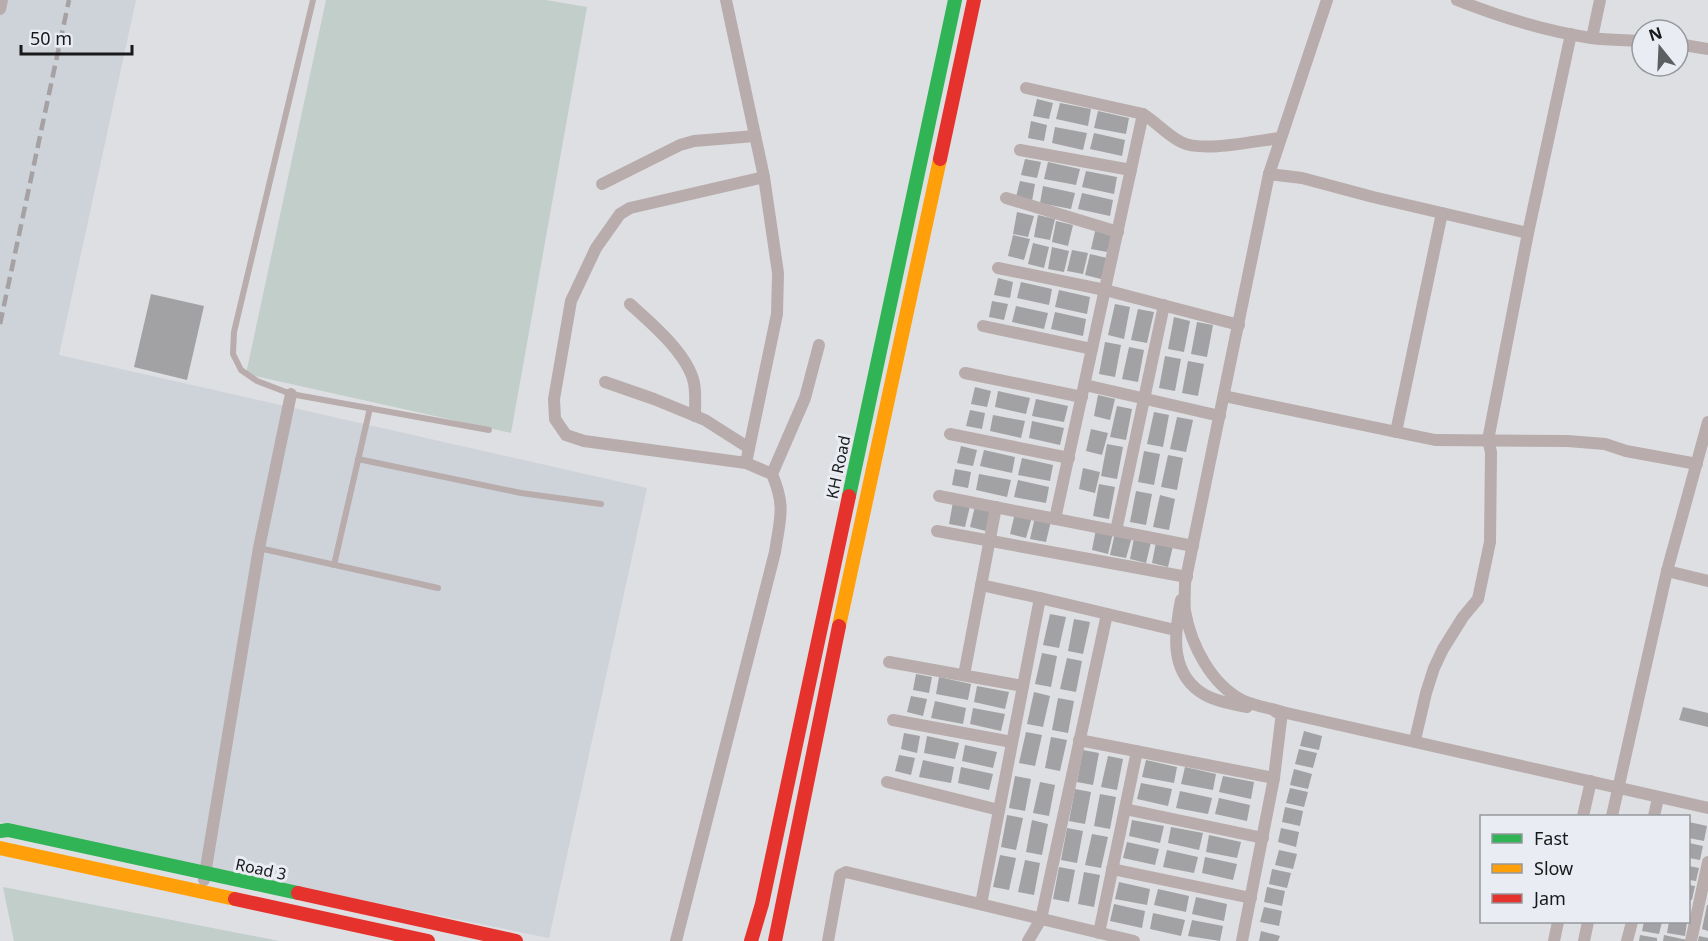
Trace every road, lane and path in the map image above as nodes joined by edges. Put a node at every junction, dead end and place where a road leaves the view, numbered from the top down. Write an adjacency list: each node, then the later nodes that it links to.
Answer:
1 (2, 0): 9 (street)
2 (313, 0): 39 (lane)
3 (726, 0): 17 (street)
4 (955, 0): 113 (main road, KH Road)
5 (974, 0): 114 (main road)
6 (1327, 0): 18 (street)
7 (1457, 0): 10 (street)
8 (1600, 0): 11 (street)
9 (0, 9)
10 (1570, 34): 11 (street); 27 (street)
11 (1592, 38): 12 (street)
12 (1630, 40)
13 (1690, 46): 14 (street)
14 (1708, 49)
15 (1026, 88): 16 (street)
16 (1143, 114): 18 (street); 20 (street)
17 (755, 136): 22 (street); 23 (street)
18 (1280, 138): 21 (street)
19 (1020, 150): 20 (street)
20 (1131, 170): 26 (street)
21 (1269, 174): 25 (street); 32 (street)
22 (764, 177): 50 (street); 53 (street)
23 (602, 184)
24 (1006, 198): 26 (street)
25 (1442, 213): 27 (street); 47 (street)
26 (1118, 232): 29 (street)
27 (1528, 233): 49 (street)
28 (998, 268): 29 (street)
29 (1105, 290): 31 (street); 35 (street)
30 (630, 304): 43 (street)
31 (1164, 305): 32 (street); 41 (street)
32 (1239, 325): 40 (street)
33 (983, 326): 35 (street)
34 (819, 345): 55 (street)
35 (1092, 350): 38 (street)
36 (965, 373): 38 (street)
37 (605, 382): 43 (street)
38 (1083, 391): 41 (street); 51 (street)
39 (291, 394): 42 (lane); 64 (street)
40 (1224, 396): 44 (street); 47 (street)
41 (1144, 398): 44 (street); 61 (street)
42 (370, 408): 46 (lane); 52 (lane)
43 (695, 416): 50 (street)
44 (1220, 416): 63 (street)
45 (1708, 422): 54 (street)
46 (489, 430)
47 (1396, 432): 49 (street)
48 (950, 434): 51 (street)
49 (1488, 440): 54 (street); 80 (street)
50 (749, 448): 53 (street)
51 (1069, 458): 59 (street)
52 (358, 459): 57 (lane); 65 (lane)
53 (746, 463): 55 (street)
54 (1697, 464): 66 (street)
55 (772, 474): 112 (street)
56 (939, 496): 58 (street)
57 (601, 504)
58 (996, 507): 59 (street); 62 (street)
59 (1055, 519): 61 (street)
60 (937, 531): 62 (street)
61 (1116, 531): 63 (street)
62 (990, 540): 67 (street); 69 (street)
63 (1193, 546): 67 (street)
64 (259, 548): 65 (lane); 99 (street)
65 (334, 566): 70 (lane)
66 (1667, 571): 68 (street); 86 (street)
67 (1186, 580): 73 (street); 77 (street)
68 (1708, 581)
69 (981, 585): 71 (street); 75 (street)
70 (438, 588)
71 (1040, 598): 72 (street); 76 (street)
72 (1107, 614): 73 (street); 79 (street)
73 (1175, 630): 77 (street)
74 (889, 662): 75 (street)
75 (964, 675): 76 (street)
76 (1023, 686): 81 (street)
77 (1282, 712): 80 (street); 83 (street)
78 (893, 720): 81 (street)
79 (1079, 740): 82 (street); 104 (street)
80 (1415, 740): 84 (street)
81 (1012, 742): 90 (street)
82 (1137, 751): 83 (street); 89 (street)
83 (1274, 778): 95 (street)
84 (1591, 781): 86 (street); 91 (street)
85 (887, 782): 90 (street)
86 (1619, 789): 87 (street); 92 (street)
87 (1658, 798): 88 (street); 93 (street)
88 (1708, 808)
89 (1125, 809): 95 (street); 98 (street)
90 (999, 810): 103 (street)
91 (1583, 815)
92 (1612, 815)
93 (1654, 815)
94 (0, 831): 99 (main road, Road 3)
95 (1263, 838): 102 (street)
96 (0, 848): 101 (main road)
97 (1708, 862): 100 (street)
98 (1112, 869): 102 (street); 108 (street)
99 (205, 873): 101 (street); 111 (main road, Road 3)
100 (1705, 887): 122 (street)
101 (202, 892): 110 (main road)
102 (1251, 898): 118 (street)
103 (981, 904): 104 (street); 115 (street)
104 (1041, 918): 108 (street); 116 (street)
105 (1558, 923): 119 (street)
106 (1588, 923): 120 (street)
107 (1632, 923): 121 (street)
108 (1099, 933): 109 (street)
109 (1116, 939): 117 (street)
110 (428, 941)
111 (516, 941)
112 (676, 941)
113 (751, 941)
114 (775, 941)
115 (828, 941)
116 (1028, 941)
117 (1134, 941)
118 (1242, 941)
119 (1554, 941)
120 (1584, 941)
121 (1628, 941)
122 (1690, 941)

